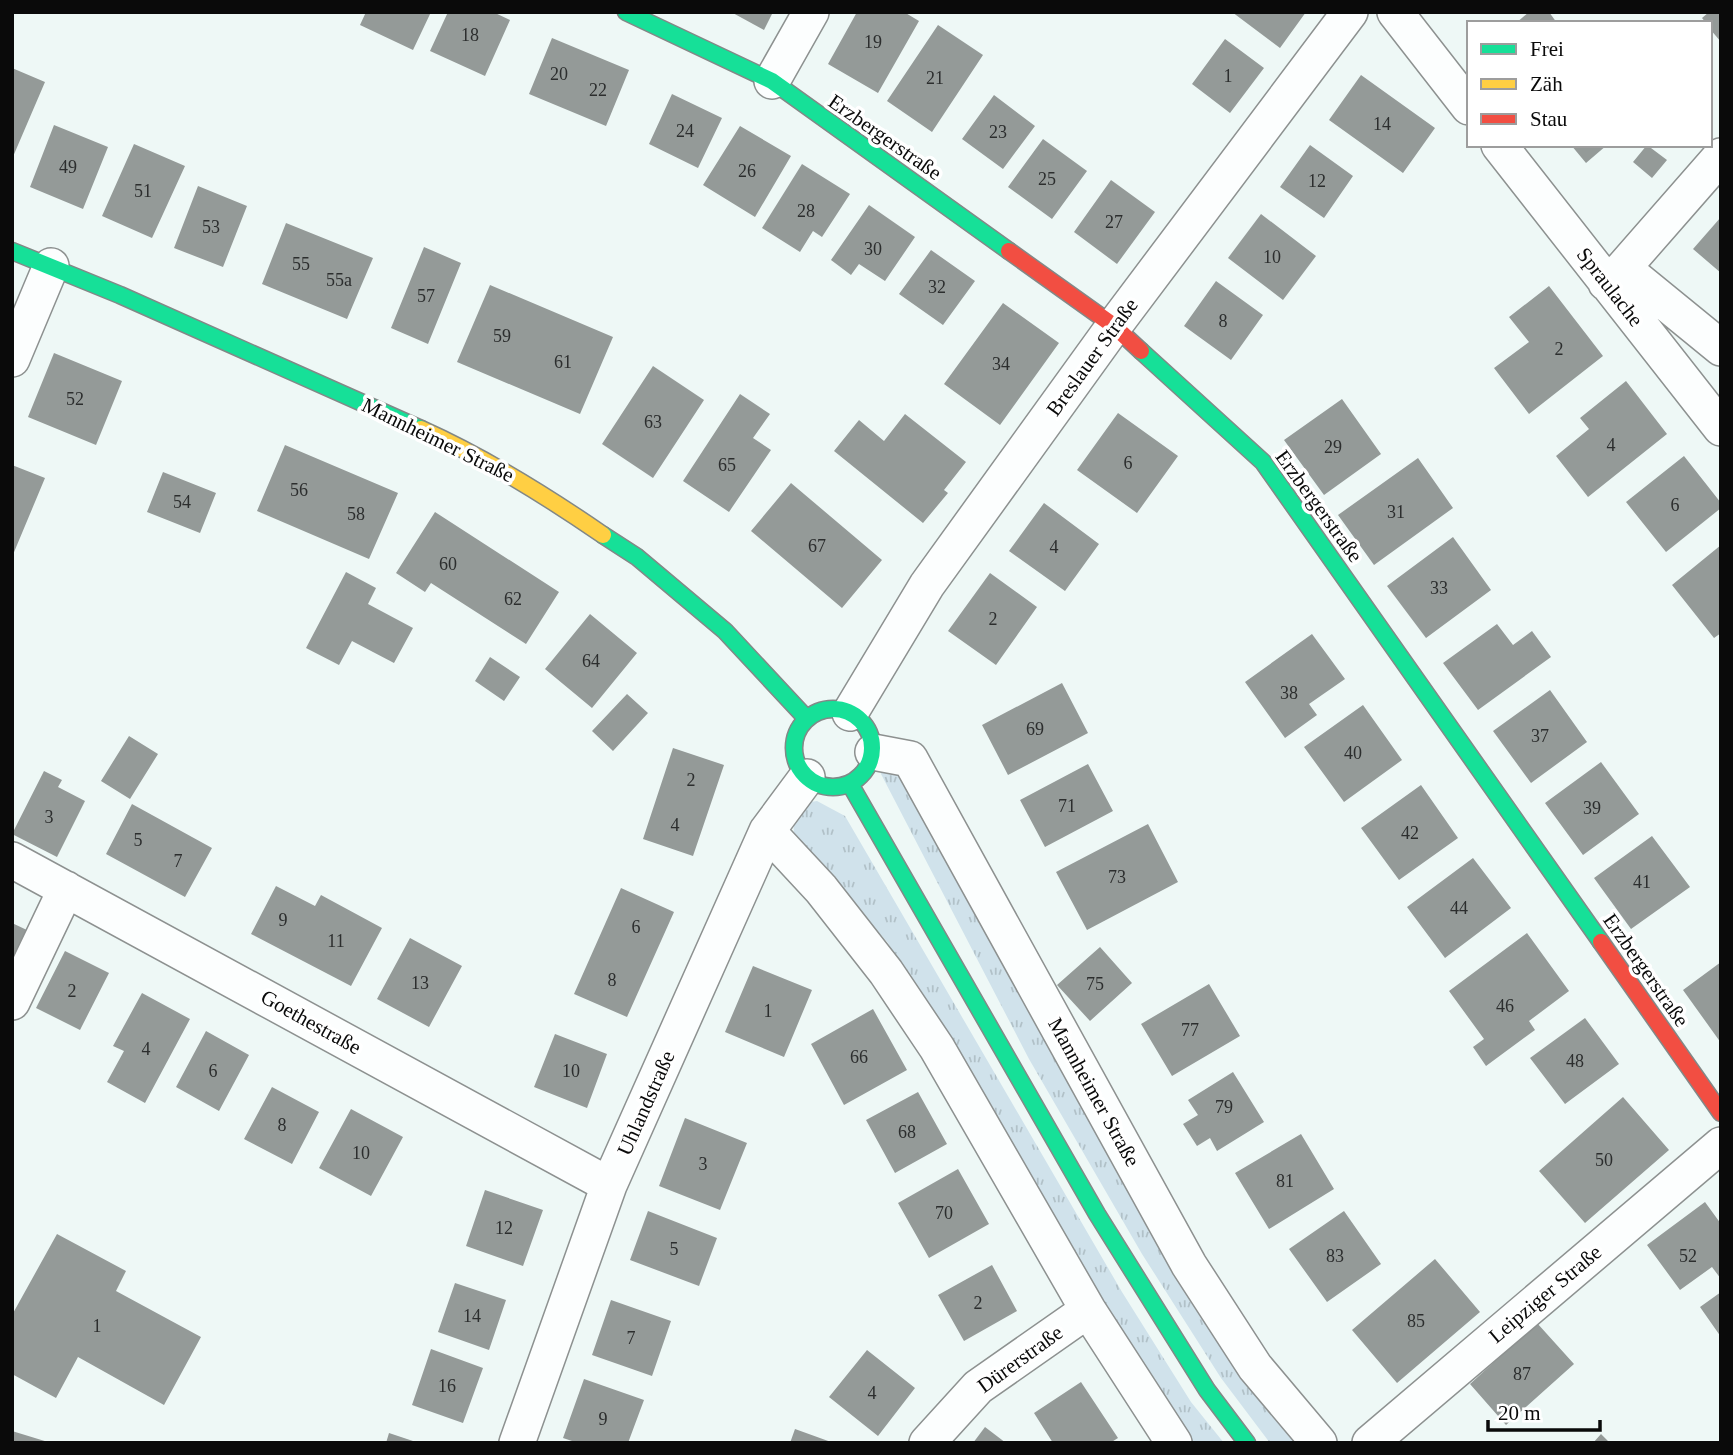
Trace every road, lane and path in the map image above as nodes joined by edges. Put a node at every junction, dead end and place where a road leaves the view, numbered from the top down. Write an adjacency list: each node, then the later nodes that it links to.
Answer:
1 (626, 12): 5 (main road, Erzbergerstraße)
2 (811, 12): 5 (street)
3 (1350, 12): 12 (street, Breslauer Straße)
4 (1395, 12): 6 (street)
5 (772, 81): 12 (main road, Erzbergerstraße)
6 (1467, 104)
7 (1501, 147): 11 (street, Spraulache)
8 (1721, 156): 11 (street)
9 (12, 251): 10 (main road, Mannheimer Straße)
10 (51, 266): 14 (street); 17 (main road, Mannheimer Straße)
11 (1615, 275): 13 (street); 15 (street, Spraulache)
12 (1114, 326): 16 (street, Breslauer Straße); 25 (main road, Erzbergerstraße)
13 (1721, 348)
14 (12, 359)
15 (1721, 428)
16 (850, 713): 17 (main road); 18 (main road)
17 (807, 719): 19 (main road)
18 (873, 752): 20 (main road); 33 (street, Mannheimer Straße)
19 (807, 777): 20 (main road); 21 (street, Uhlandstraße)
20 (850, 783): 32 (main road)
21 (767, 831): 27 (street, Uhlandstraße); 28 (street)
22 (12, 860): 23 (street, Goethestraße)
23 (66, 889): 24 (street); 27 (street, Goethestraße)
24 (12, 1002)
25 (1721, 1113)
26 (1721, 1145): 34 (street, Leipziger Straße)
27 (609, 1185): 29 (street, Uhlandstraße)
28 (1088, 1310): 30 (street, Dürerstraße); 31 (street)
29 (517, 1443)
30 (927, 1443)
31 (1174, 1443)
32 (1247, 1443)
33 (1319, 1443)
34 (1370, 1443)

